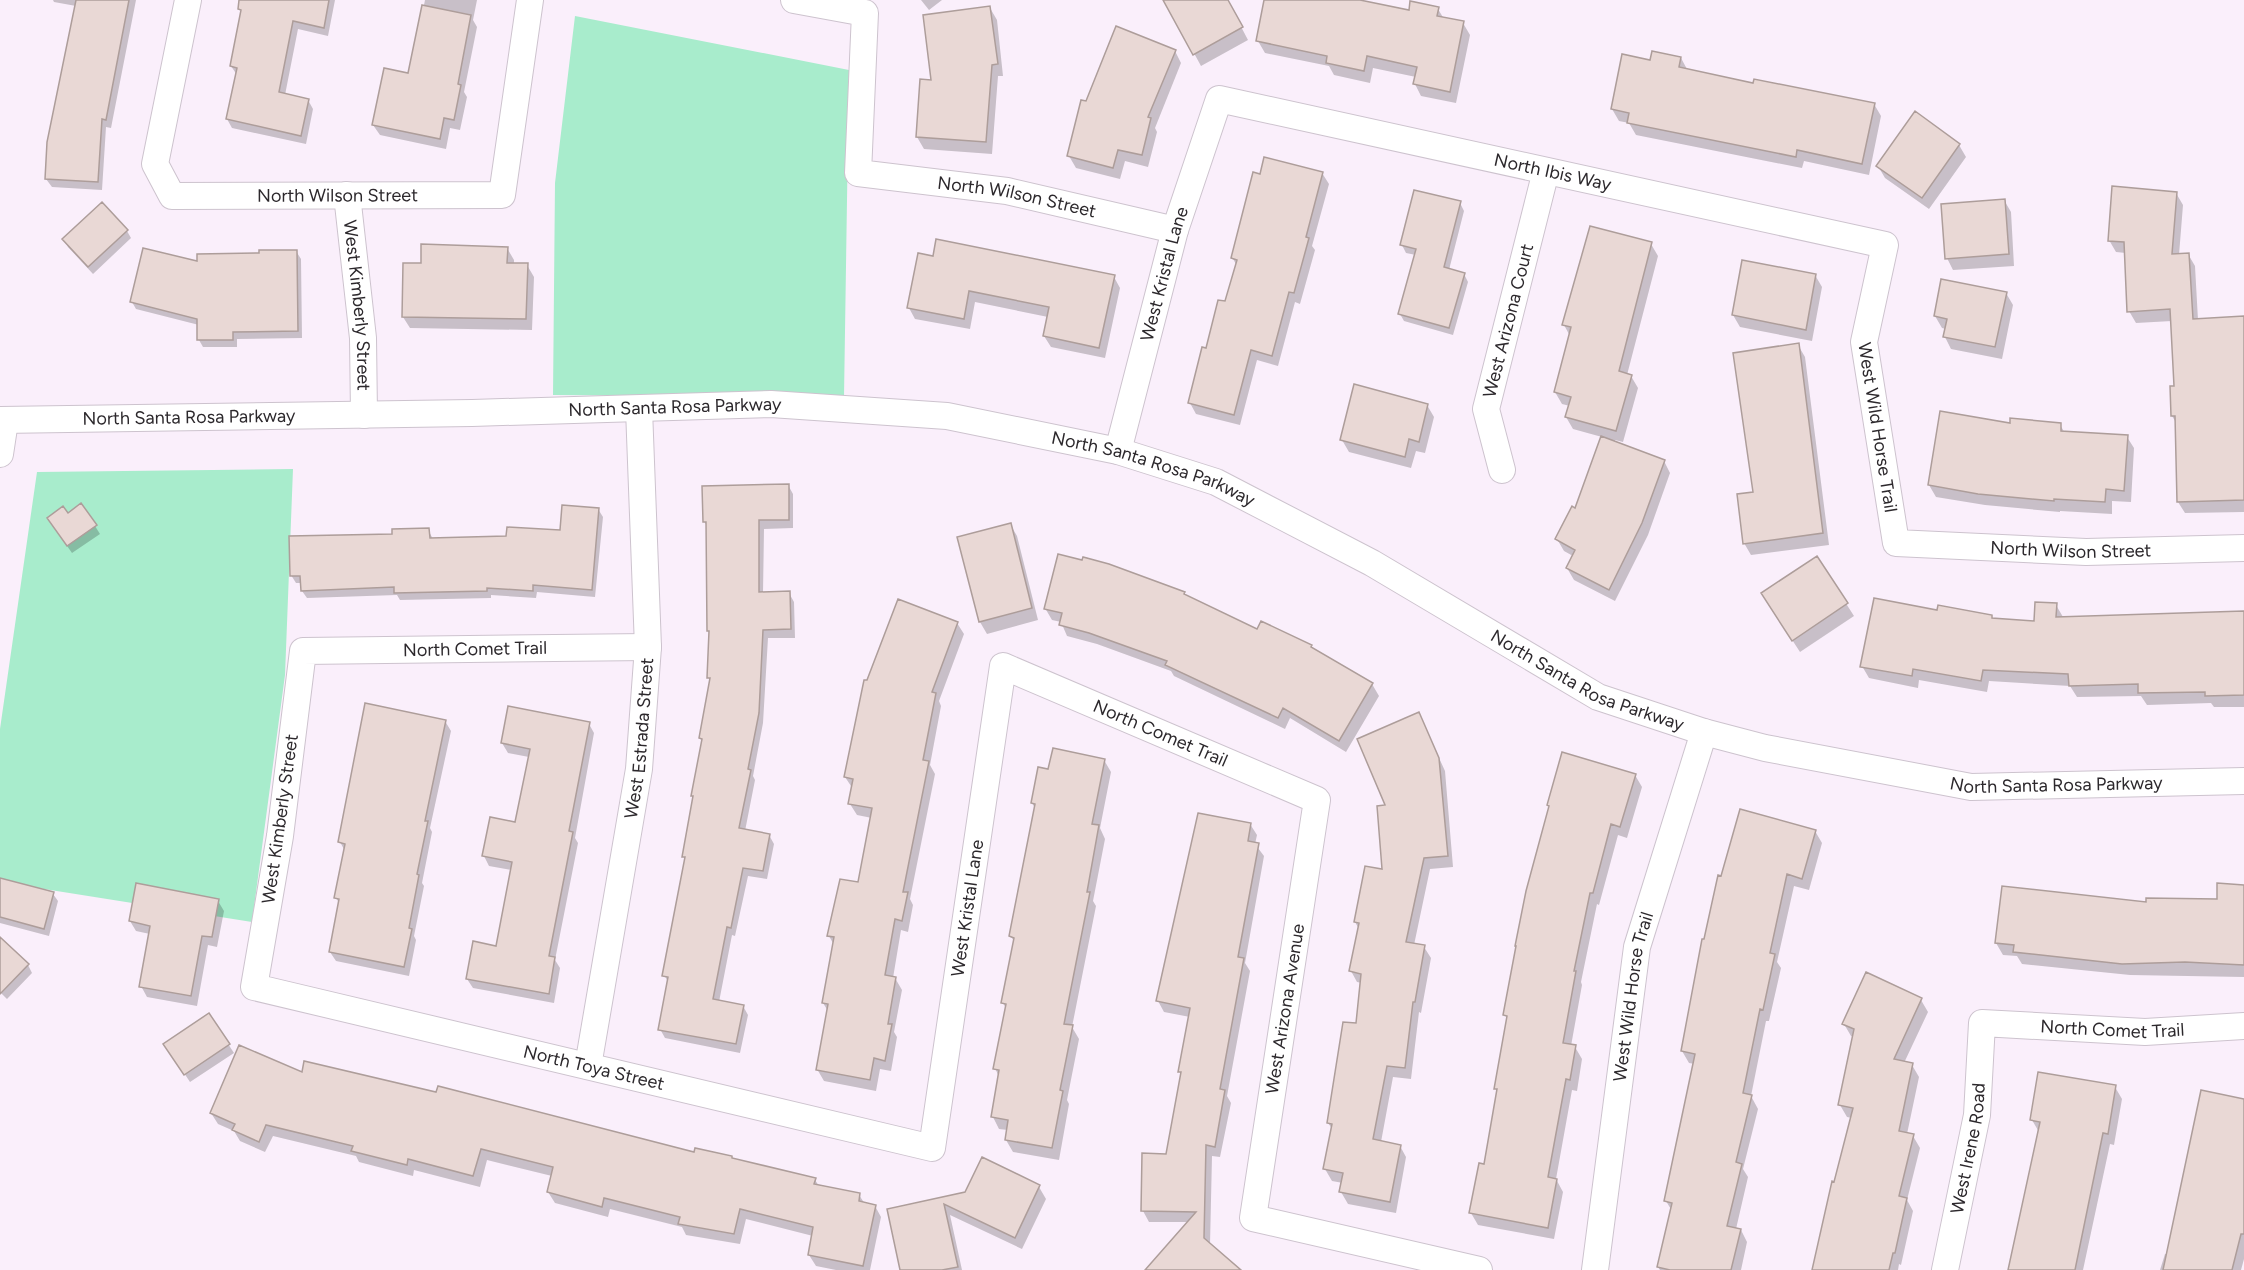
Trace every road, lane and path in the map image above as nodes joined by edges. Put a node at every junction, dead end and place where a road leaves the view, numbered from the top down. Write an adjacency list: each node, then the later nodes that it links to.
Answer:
1 (188, 0): 6 (street, North Wilson Street)
2 (530, 0): 6 (street, North Wilson Street)
3 (794, 0): 7 (street, North Wilson Street)
4 (1219, 99): 5 (street, North Ibis Way); 7 (street, West Kristal Lane)
5 (1546, 171): 8 (street, North Ibis Way); 14 (street, West Arizona Court)
6 (347, 195): 10 (street, West Kimberly Street)
7 (1174, 230): 12 (street, West Kristal Lane)
8 (1885, 245): 15 (street, West Wild Horse Trail)
9 (639, 409): 10 (street, North Santa Rosa Parkway); 12 (street, North Santa Rosa Parkway); 17 (street, West Estrada Street)
10 (364, 415): 11 (street, North Santa Rosa Parkway)
11 (3, 421): 13 (street)
12 (1118, 451): 20 (street, North Santa Rosa Parkway)
13 (0, 454)
14 (1502, 470)
15 (1896, 543): 16 (street, North Wilson Street)
16 (2244, 548)
17 (648, 647): 18 (street, North Comet Trail); 26 (street, West Estrada Street)
18 (303, 651): 23 (street, West Kimberly Street)
19 (1003, 666): 22 (street, North Comet Trail); 27 (street, West Kristal Lane)
20 (1704, 732): 21 (street, North Santa Rosa Parkway); 29 (street, West Wild Horse Trail)
21 (2244, 781)
22 (1317, 800): 28 (street, West Arizona Avenue)
23 (254, 987): 26 (street, North Toya Street)
24 (1982, 1023): 25 (street, North Comet Trail); 30 (street, West Irene Road)
25 (2244, 1026)
26 (588, 1066): 27 (street, North Toya Street)
27 (932, 1148)
28 (1479, 1270)
29 (1595, 1270)
30 (1945, 1270)

